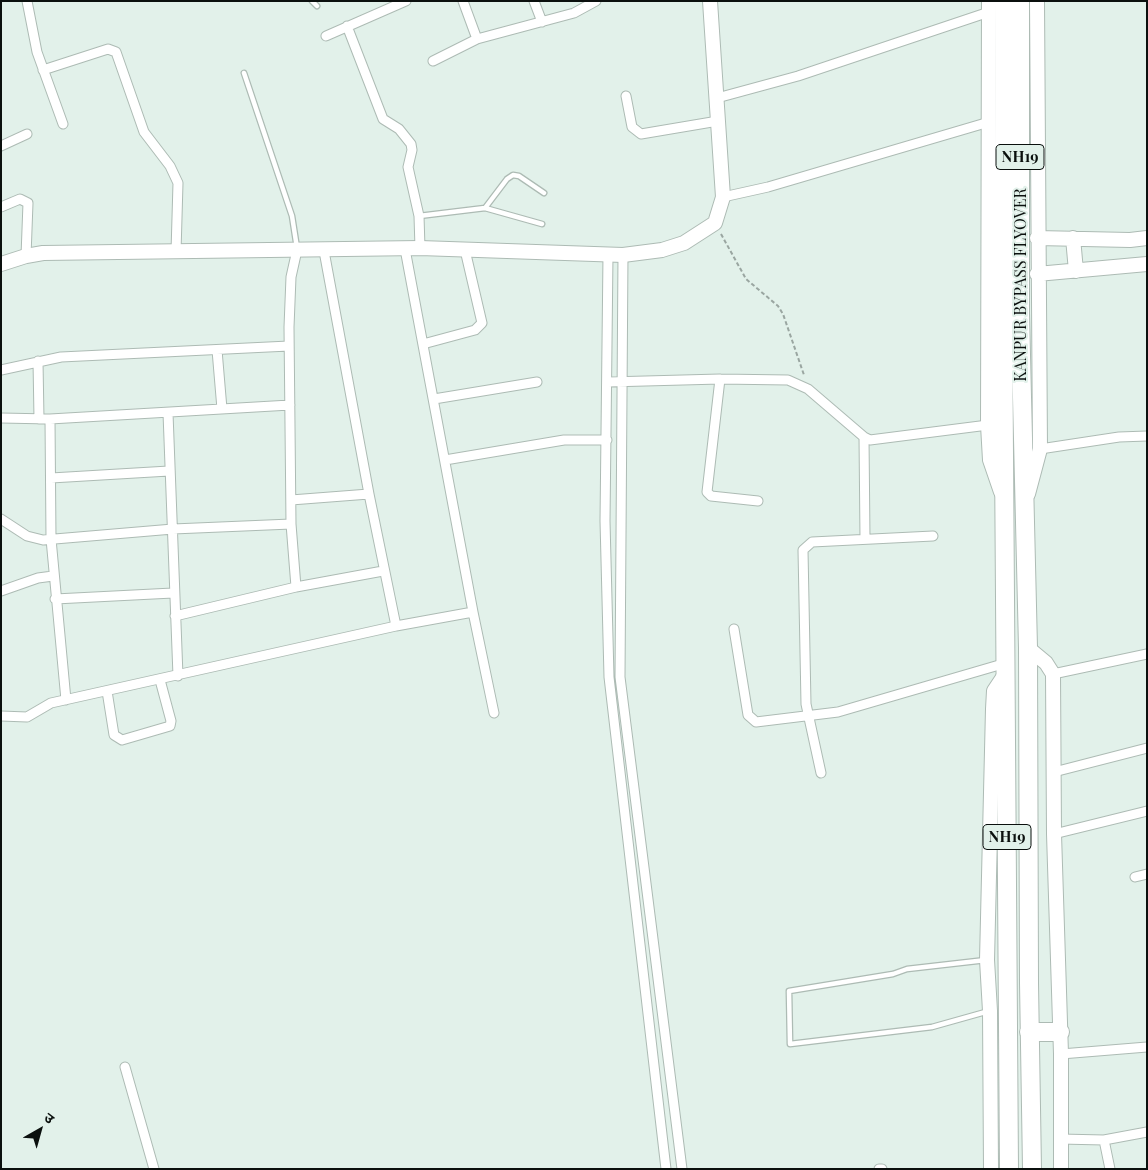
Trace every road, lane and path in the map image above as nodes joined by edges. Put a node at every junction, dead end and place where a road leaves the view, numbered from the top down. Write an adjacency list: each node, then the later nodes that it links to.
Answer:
1 (27, 1): 18 (street)
2 (312, 1): 11 (lane)
3 (406, 1): 14 (street)
4 (464, 1): 16 (street)
5 (534, 1): 13 (street)
6 (596, 1): 13 (street)
7 (710, 1): 21 (street)
8 (1005, 1): 50 (highway, KANPUR BYPASS FLYOVER / NH19)
9 (1020, 1): 50 (highway, KANPUR BYPASS FLYOVER / NH19)
10 (1037, 1): 34 (street)
11 (317, 6)
12 (989, 7): 21 (street); 23 (street)
13 (542, 22): 16 (street)
14 (347, 26): 15 (street); 31 (street)
15 (326, 36)
16 (477, 39): 17 (street)
17 (433, 61)
18 (43, 70): 24 (street); 42 (street)
19 (244, 73): 39 (lane)
20 (626, 96): 22 (street)
21 (717, 98): 22 (street)
22 (718, 121): 28 (street)
23 (988, 122): 28 (street); 68 (street)
24 (63, 124)
25 (27, 134): 26 (street)
26 (1, 146)
27 (544, 193): 30 (lane)
28 (723, 196): 32 (street)
29 (1, 208): 44 (street)
30 (485, 208): 31 (lane); 33 (lane)
31 (419, 216): 38 (street)
32 (715, 223): 45 (street); 60 (path)
33 (542, 224)
34 (1037, 238): 35 (street); 49 (street)
35 (1073, 238): 36 (street); 48 (street)
36 (1147, 238)
37 (405, 248): 38 (street); 41 (street); 51 (street)
38 (420, 248): 40 (street)
39 (298, 250): 41 (street); 42 (street); 52 (street)
40 (465, 250): 43 (street); 51 (street)
41 (324, 251): 76 (street)
42 (176, 252): 44 (street)
43 (608, 255): 45 (street); 59 (street)
44 (26, 256): 46 (street)
45 (623, 256): 57 (street)
46 (1, 264)
47 (1147, 264): 48 (street)
48 (1076, 271): 49 (street)
49 (1037, 274): 72 (street)
50 (1012, 312): 79 (highway, KANPUR BYPASS FLYOVER / NH19); 80 (highway, KANPUR BYPASS FLYOVER / NH19)
51 (423, 344): 61 (street)
52 (289, 346): 53 (street); 62 (street)
53 (217, 350): 54 (street); 63 (street)
54 (38, 361): 55 (street); 66 (street)
55 (1, 370)
56 (720, 379): 57 (street); 60 (street); 78 (street)
57 (624, 381): 59 (street); 129 (street)
58 (537, 382): 61 (street)
59 (608, 382): 71 (street)
60 (808, 389): 70 (street)
61 (434, 399): 73 (street)
62 (290, 405): 63 (street); 77 (street)
63 (222, 410): 64 (street)
64 (168, 413): 67 (street); 74 (street)
65 (1, 418): 66 (street)
66 (39, 418): 67 (street)
67 (50, 420): 75 (street)
68 (988, 425): 70 (street); 79 (street)
69 (1147, 436): 72 (street)
70 (864, 437): 86 (street)
71 (607, 440): 73 (street); 128 (street)
72 (1040, 449): 80 (street)
73 (445, 460): 93 (street)
74 (170, 471): 75 (street); 83 (street)
75 (51, 478): 85 (street)
76 (369, 494): 77 (street); 87 (street)
77 (291, 500): 82 (street)
78 (758, 501)
79 (1006, 505): 99 (highway, NH19)
80 (1024, 508): 97 (highway, NH19)
81 (1, 519): 85 (street)
82 (292, 524): 83 (street); 89 (street)
83 (173, 529): 85 (street); 91 (street)
84 (933, 536): 86 (street)
85 (51, 539): 88 (street)
86 (865, 539): 107 (street)
87 (383, 570): 89 (street); 95 (street)
88 (53, 576): 90 (street); 92 (street)
89 (296, 587): 94 (street)
90 (1, 591)
91 (174, 592): 92 (street); 94 (street)
92 (55, 600): 104 (street)
93 (473, 612): 95 (street); 105 (street)
94 (175, 616): 101 (street)
95 (396, 626): 101 (street)
96 (734, 629): 107 (street)
97 (1028, 648): 100 (street); 117 (highway, NH19)
98 (1147, 654): 100 (street)
99 (1006, 668): 107 (street); 115 (street); 116 (highway, NH19)
100 (1053, 674): 109 (street)
101 (178, 676): 102 (street)
102 (160, 680): 103 (street); 103 (street)
103 (107, 691): 104 (street)
104 (66, 700): 106 (street)
105 (494, 713)
106 (1, 716)
107 (808, 718): 110 (street)
108 (1147, 748): 109 (street)
109 (1054, 772): 112 (street)
110 (821, 773)
111 (1147, 812): 112 (street)
112 (1054, 834): 120 (street)
113 (1147, 874): 114 (street)
114 (1135, 877)
115 (987, 960): 118 (street); 118 (lane)
116 (1008, 981): 117 (highway); 131 (highway, NH19)
117 (1029, 983): 119 (highway, NH19)
118 (990, 1011): 130 (street)
119 (1030, 1032): 120 (highway); 132 (highway, NH19)
120 (1060, 1032): 122 (street)
121 (1147, 1046): 122 (street)
122 (1061, 1054): 125 (street)
123 (125, 1067): 127 (street)
124 (1147, 1132): 126 (street)
125 (1060, 1139): 126 (street); 133 (street)
126 (1104, 1140): 134 (street)
127 (154, 1169)
128 (666, 1169)
129 (682, 1169)
130 (991, 1169)
131 (1009, 1169)
132 (1032, 1169)
133 (1061, 1169)
134 (1110, 1169)

